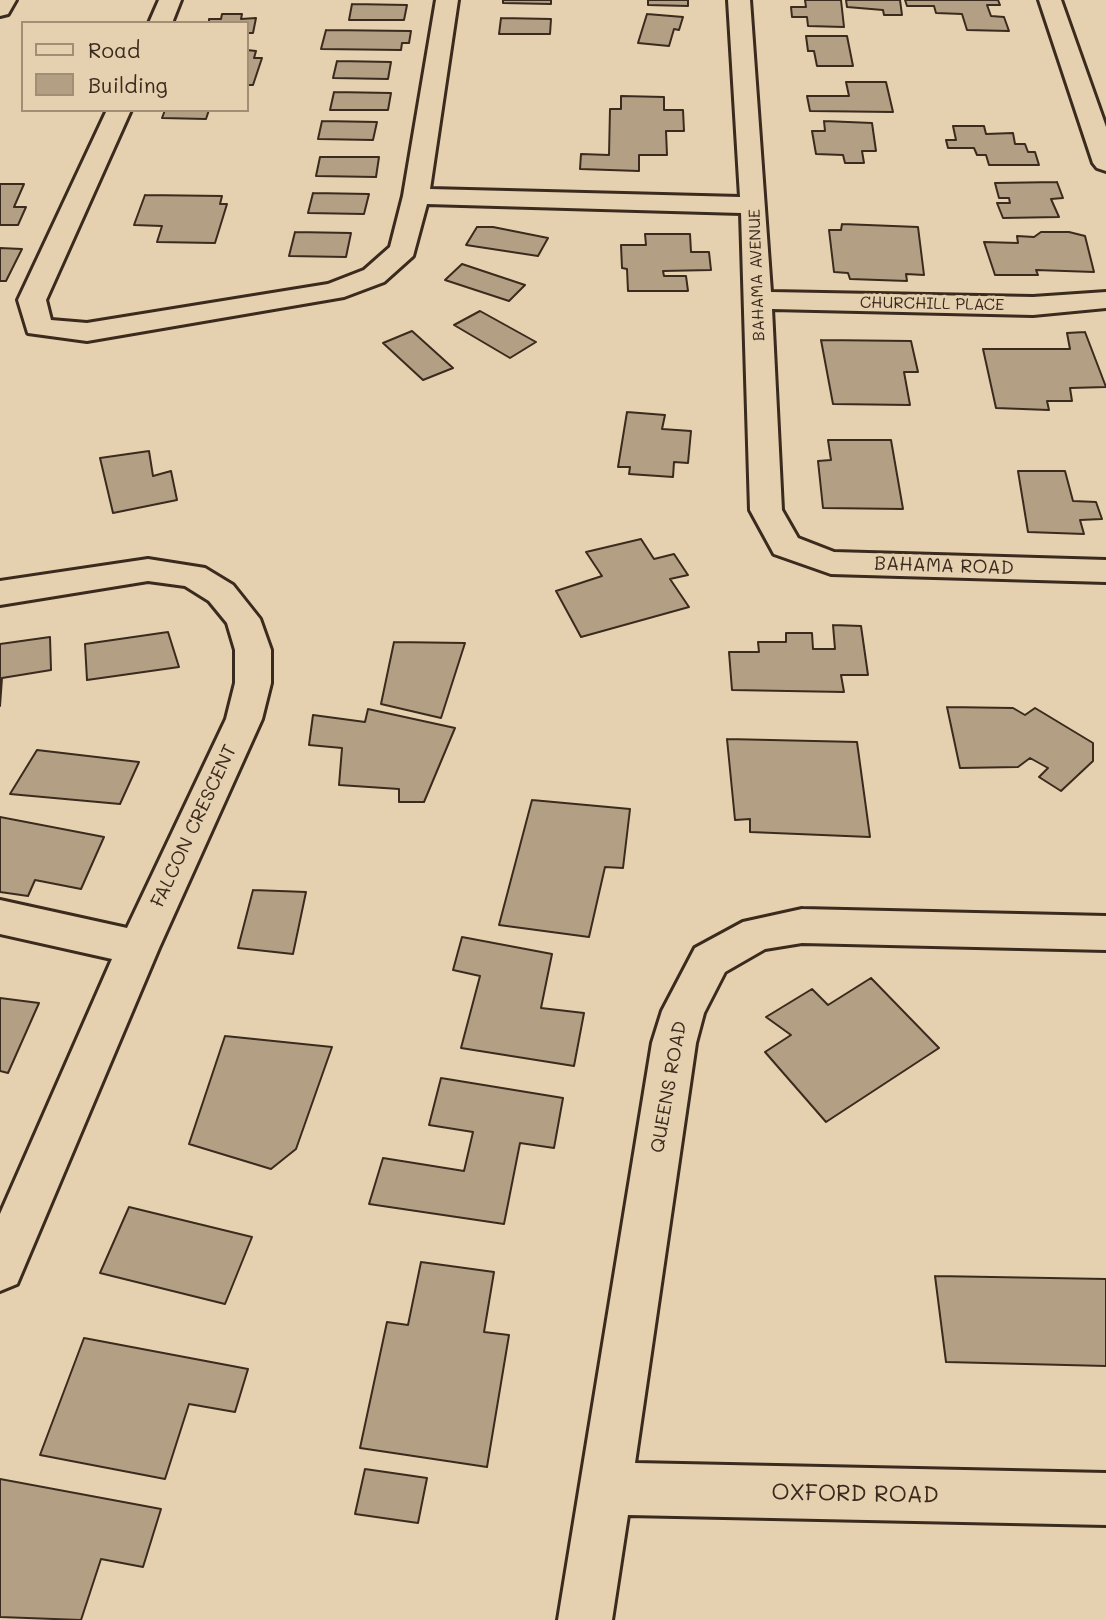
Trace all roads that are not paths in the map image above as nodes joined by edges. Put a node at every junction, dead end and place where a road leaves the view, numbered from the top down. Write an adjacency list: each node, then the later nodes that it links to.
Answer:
1 (5, 0): 6 (street)
2 (170, 0): 7 (street)
3 (447, 0): 10 (street)
4 (739, 0): 11 (street, BAHAMA AVENUE)
5 (1050, 0): 9 (street)
6 (0, 9)
7 (161, 21)
8 (119, 112): 10 (street)
9 (1106, 163)
10 (416, 196): 11 (street)
11 (754, 205): 12 (street, BAHAMA AVENUE)
12 (758, 300): 13 (street, CHURCHILL PLACE); 14 (street, BAHAMA AVENUE)
13 (1106, 300)
14 (786, 546): 15 (street, BAHAMA ROAD)
15 (1106, 570)
16 (0, 593): 19 (street, FALCON CRESCENT)
17 (0, 916): 19 (street)
18 (1106, 933): 21 (street, QUEENS ROAD)
19 (138, 948): 20 (street, FALCON CRESCENT)
20 (0, 1268)
21 (604, 1488): 22 (street, OXFORD ROAD); 23 (street, QUEENS ROAD)
22 (1106, 1499)
23 (585, 1620)

